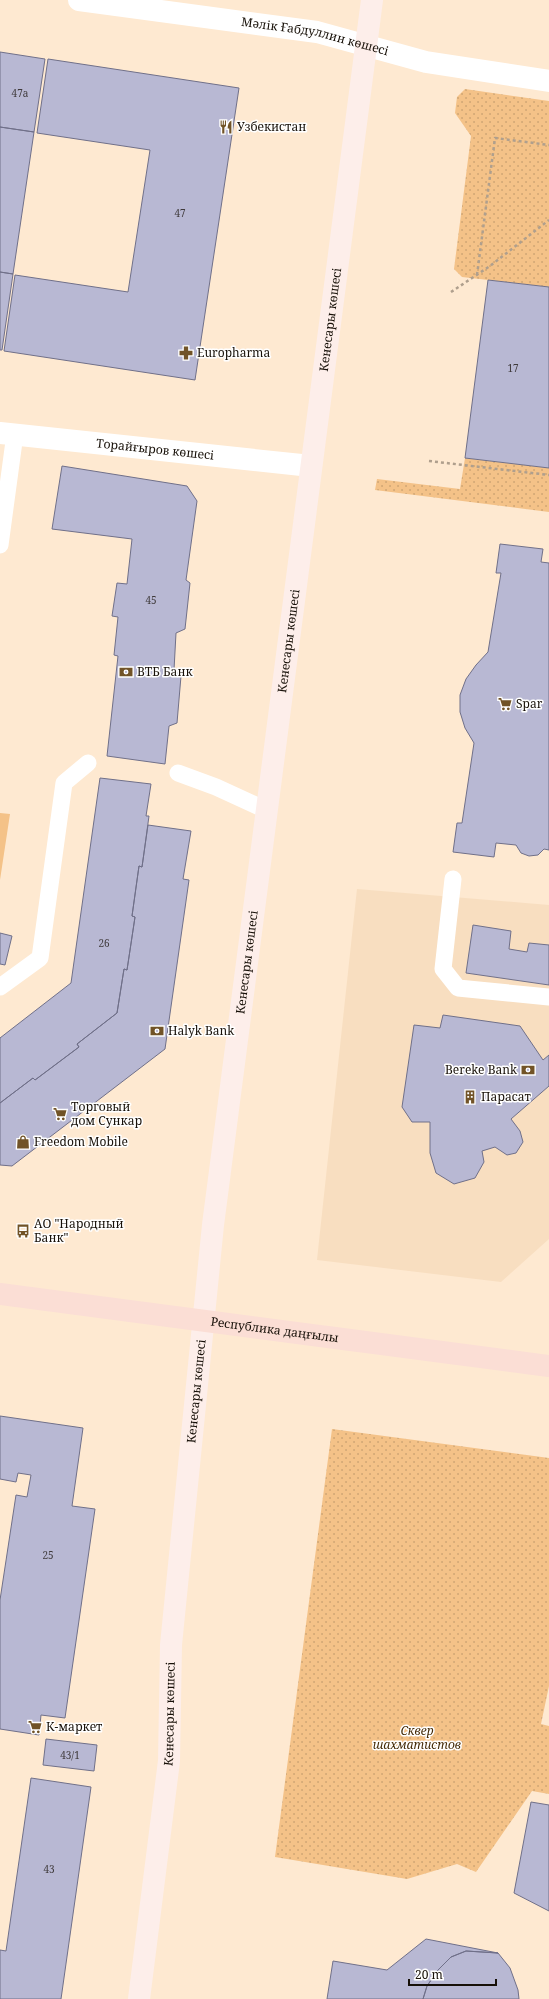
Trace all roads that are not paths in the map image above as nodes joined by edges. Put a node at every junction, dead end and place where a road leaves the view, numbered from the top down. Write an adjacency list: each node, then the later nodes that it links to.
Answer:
1 (79, 0): 3 (street, Мәлік Ғабдуллин көшесі)
2 (372, 0): 3 (main road, Кенесары көшесі)
3 (366, 44): 4 (street, Мәлік Ғабдуллин көшесі); 6 (main road, Кенесары көшесі)
4 (549, 80)
5 (8, 434): 6 (street, Торайғыров көшесі); 7 (lane)
6 (310, 466): 10 (main road, Кенесары көшесі)
7 (0, 545)
8 (88, 763): 12 (lane)
9 (178, 773): 10 (lane)
10 (266, 810): 15 (main road, Кенесары көшесі)
11 (454, 879): 13 (lane)
12 (0, 987)
13 (549, 997)
14 (0, 1294): 15 (main road, Республика даңғылы)
15 (204, 1321): 16 (main road, Республика даңғылы); 17 (main road, Кенесары көшесі)
16 (549, 1366)
17 (139, 1999)

